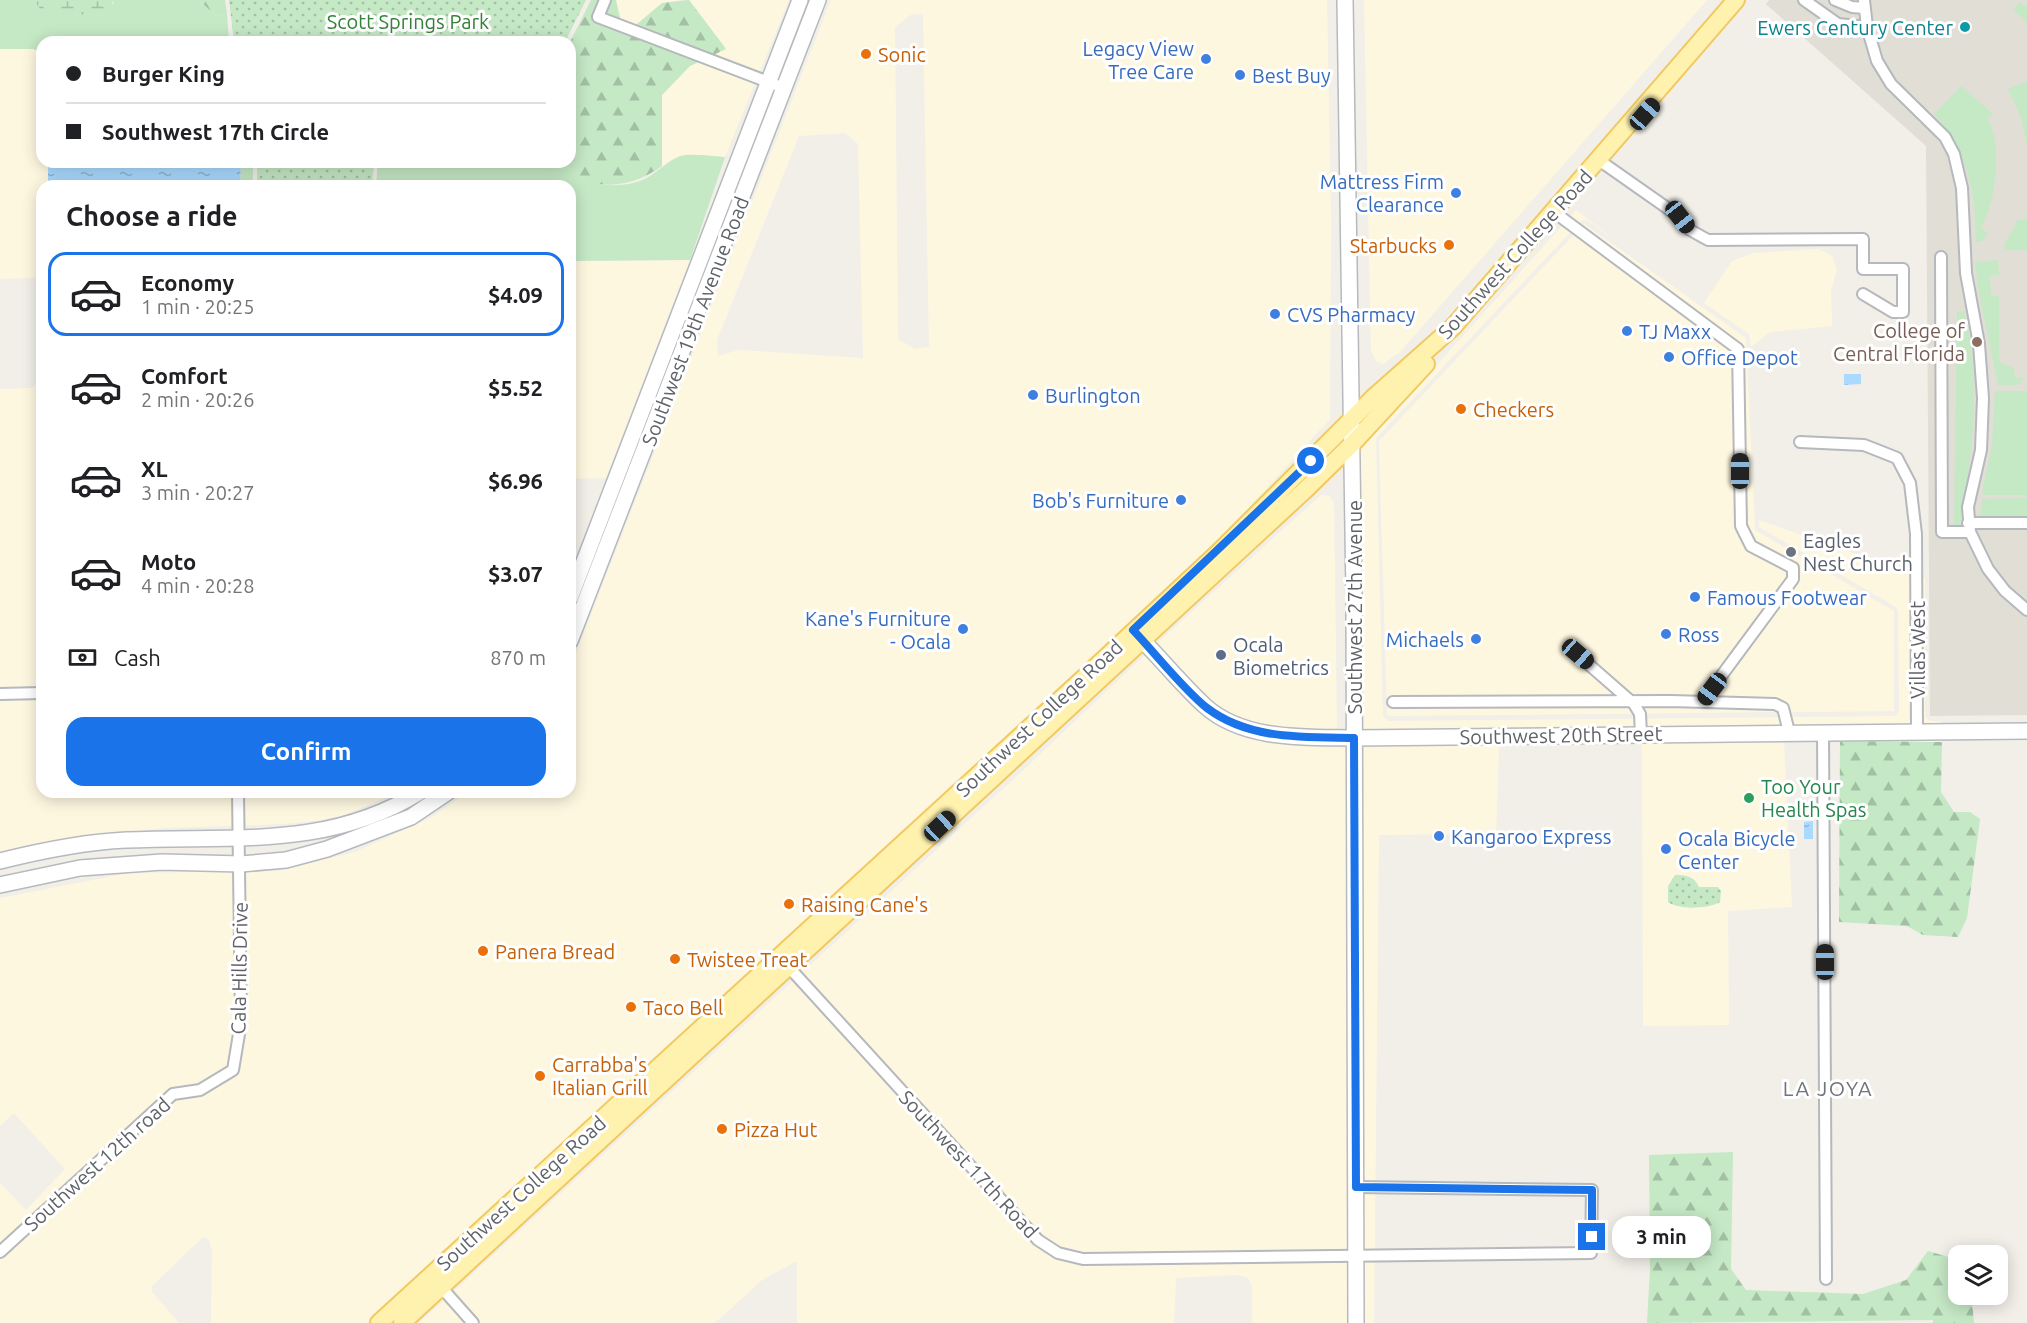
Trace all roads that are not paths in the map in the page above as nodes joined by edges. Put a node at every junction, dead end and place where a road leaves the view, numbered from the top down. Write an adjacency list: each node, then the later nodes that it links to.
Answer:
1 (604, 0): 11 (street)
2 (800, 0): 11 (main road, Southwest 19th Avenue Road)
3 (818, 0): 12 (main road, Southwest 19th Avenue Road)
4 (1345, 0): 17 (main road, Southwest 27th Avenue)
5 (1736, 0): 17 (main road, Southwest College Road)
6 (1744, 0): 13 (main road, Southwest College Road)
7 (1804, 0): 10 (street)
8 (1835, 0): 9 (street)
9 (1864, 4): 10 (street)
10 (1867, 27): 21 (street)
11 (768, 82): 12 (street); 22 (main road, Southwest 19th Avenue Road)
12 (784, 88): 24 (main road, Southwest 19th Avenue Road)
13 (1603, 163): 14 (main road, Southwest College Road); 16 (street)
14 (1558, 215): 19 (main road, Southwest College Road); 30 (street)
15 (1941, 257): 21 (street)
16 (1863, 294)
17 (1352, 420): 19 (main road, Southwest 27th Avenue); 25 (main road, Southwest College Road)
18 (1800, 442): 35 (street, Villas West)
19 (1352, 444): 25 (main road, Southwest College Road); 37 (main road, Southwest 27th Avenue)
20 (2027, 523): 21 (street)
21 (1969, 527): 23 (street)
22 (576, 582)
23 (2027, 610)
24 (576, 625)
25 (1138, 635): 37 (main road, Southwest 20th Street); 45 (main road, Southwest College Road)
26 (1571, 649): 31 (street)
27 (36, 693): 28 (street)
28 (0, 694)
29 (1393, 702): 31 (street)
30 (1702, 702): 31 (street); 33 (street)
31 (1634, 704): 36 (street)
32 (2027, 731): 35 (main road, Southwest 20th Street)
33 (1789, 732): 34 (main road, Southwest 20th Street); 36 (main road, Southwest 20th Street)
34 (1823, 732): 35 (main road, Southwest 20th Street); 50 (street)
35 (1917, 732)
36 (1641, 734): 37 (main road, Southwest 20th Street)
37 (1354, 738): 47 (main road, Southwest 27th Avenue)
38 (238, 798): 41 (street, Cala Hills Drive)
39 (408, 798): 41 (main road)
40 (439, 798): 43 (main road)
41 (239, 837): 42 (main road); 43 (street, Cala Hills Drive)
42 (0, 861)
43 (241, 864): 44 (main road); 46 (street, Cala Hills Drive)
44 (0, 885)
45 (784, 961): 49 (street, Southwest 17th Road); 51 (main road, Southwest College Road); 52 (main road, Southwest College Road)
46 (200, 1090): 48 (street, Southwest 12th road)
47 (1356, 1187): 49 (main road, Southwest 27th Avenue); 49 (street, Southwest 17th Road)
48 (0, 1252)
49 (1356, 1257): 55 (main road, Southwest 27th Avenue)
50 (1826, 1279)
51 (441, 1287): 53 (main road, Southwest College Road); 54 (street)
52 (379, 1323)
53 (402, 1323)
54 (473, 1323)
55 (1356, 1323)

